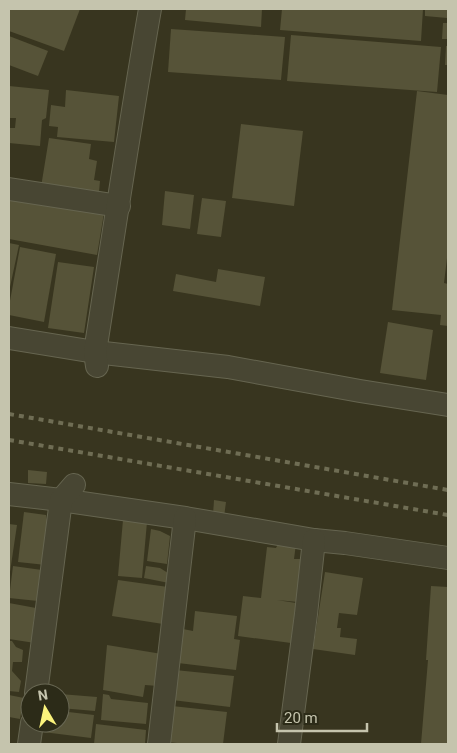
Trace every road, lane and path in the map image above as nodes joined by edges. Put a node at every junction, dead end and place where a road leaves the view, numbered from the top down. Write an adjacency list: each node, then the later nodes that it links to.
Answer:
1 (150, 9): 3 (street)
2 (9, 189): 3 (street)
3 (118, 206): 5 (street)
4 (9, 338): 5 (street)
5 (96, 359): 6 (street)
6 (448, 405)
7 (67, 492): 8 (street); 9 (street); 12 (street)
8 (9, 494)
9 (185, 518): 10 (street); 13 (street)
10 (314, 540): 11 (street); 14 (street)
11 (448, 558)
12 (38, 683)
13 (159, 744)
14 (289, 744)

